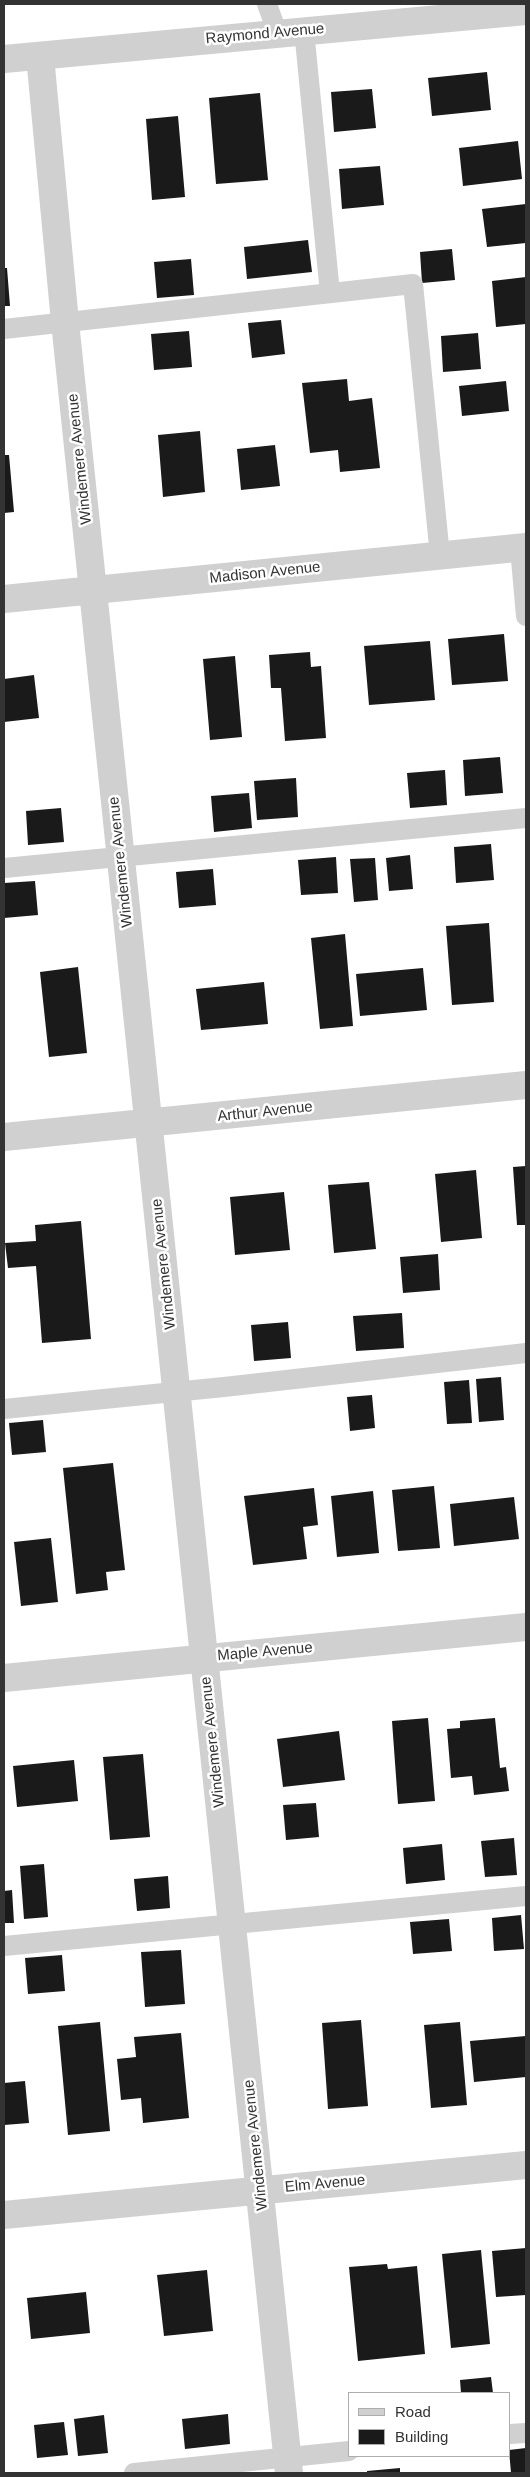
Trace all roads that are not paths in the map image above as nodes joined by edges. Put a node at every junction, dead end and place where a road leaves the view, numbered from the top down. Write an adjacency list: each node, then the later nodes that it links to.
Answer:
1 (267, 4): 4 (lane)
2 (526, 11): 3 (street, Raymond Avenue)
3 (304, 30): 4 (street, Raymond Avenue); 7 (lane)
4 (277, 32): 5 (street, Raymond Avenue)
5 (40, 56): 6 (street, Raymond Avenue); 8 (street, Windemere Avenue)
6 (4, 59)
7 (330, 293): 8 (lane); 11 (lane)
8 (65, 322): 9 (lane); 12 (street, Windemere Avenue)
9 (4, 329)
10 (523, 547): 11 (street, Madison Avenue); 14 (lane)
11 (440, 556): 12 (street, Madison Avenue)
12 (94, 590): 13 (street, Madison Avenue); 16 (street, Windemere Avenue)
13 (4, 599)
14 (526, 616)
15 (526, 818): 16 (lane)
16 (121, 857): 17 (lane); 19 (street, Windemere Avenue)
17 (4, 868)
18 (526, 1085): 19 (street, Arthur Avenue)
19 (148, 1124): 20 (street, Arthur Avenue); 22 (street, Windemere Avenue)
20 (4, 1137)
21 (526, 1353): 22 (lane)
22 (177, 1392): 23 (lane); 25 (street, Windemere Avenue)
23 (4, 1409)
24 (526, 1627): 25 (street, Maple Avenue)
25 (204, 1658): 26 (street, Maple Avenue); 28 (street, Windemere Avenue)
26 (4, 1678)
27 (526, 1896): 28 (lane)
28 (232, 1924): 29 (lane); 31 (street, Windemere Avenue)
29 (4, 1946)
30 (526, 2165): 31 (street, Elm Avenue)
31 (260, 2190): 32 (street, Elm Avenue); 36 (street, Windemere Avenue)
32 (4, 2216)
33 (526, 2433): 34 (lane)
34 (510, 2434)
35 (348, 2452): 36 (lane)
36 (288, 2466): 37 (lane)
37 (134, 2473)

